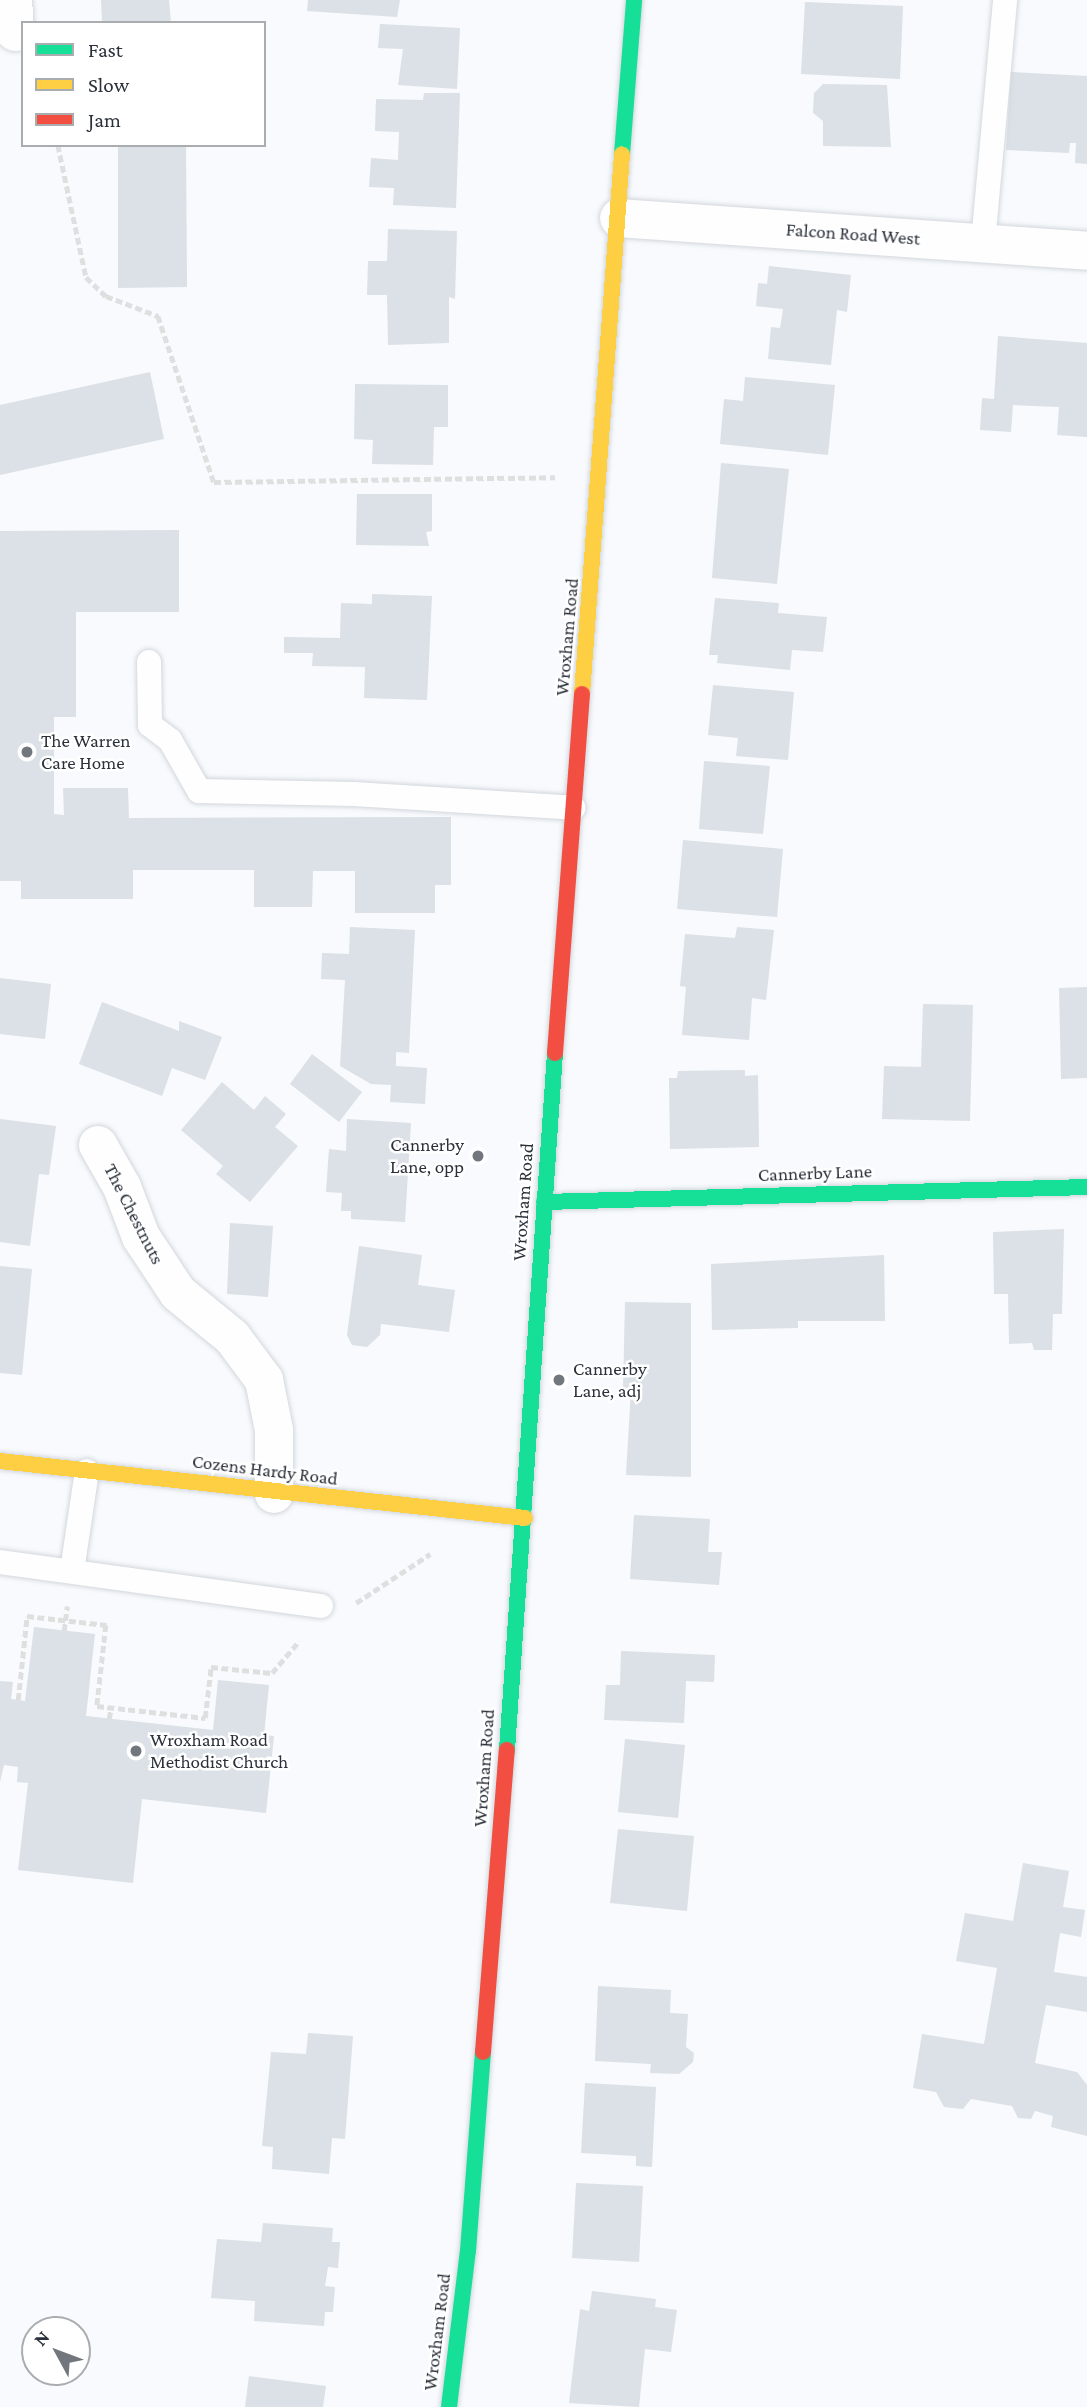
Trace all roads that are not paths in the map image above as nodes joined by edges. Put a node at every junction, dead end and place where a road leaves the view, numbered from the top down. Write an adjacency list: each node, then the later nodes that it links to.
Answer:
1 (634, 0): 3 (main road, Wroxham Road)
2 (1005, 0): 4 (lane)
3 (619, 218): 4 (street, Falcon Road West); 7 (main road, Wroxham Road)
4 (983, 243): 5 (street, Falcon Road West)
5 (1087, 251)
6 (149, 662): 7 (lane)
7 (574, 808): 10 (main road, Wroxham Road)
8 (98, 1145): 13 (street, The Chestnuts)
9 (1087, 1186): 10 (main road, Cannerby Lane)
10 (544, 1202): 14 (main road, Wroxham Road)
11 (0, 1461): 12 (main road, Cozens Hardy Road)
12 (87, 1471): 13 (main road, Cozens Hardy Road); 16 (lane)
13 (274, 1494): 14 (main road, Cozens Hardy Road)
14 (525, 1517): 18 (main road, Wroxham Road)
15 (0, 1562): 16 (lane)
16 (72, 1571): 17 (lane)
17 (321, 1606)
18 (449, 2407)

